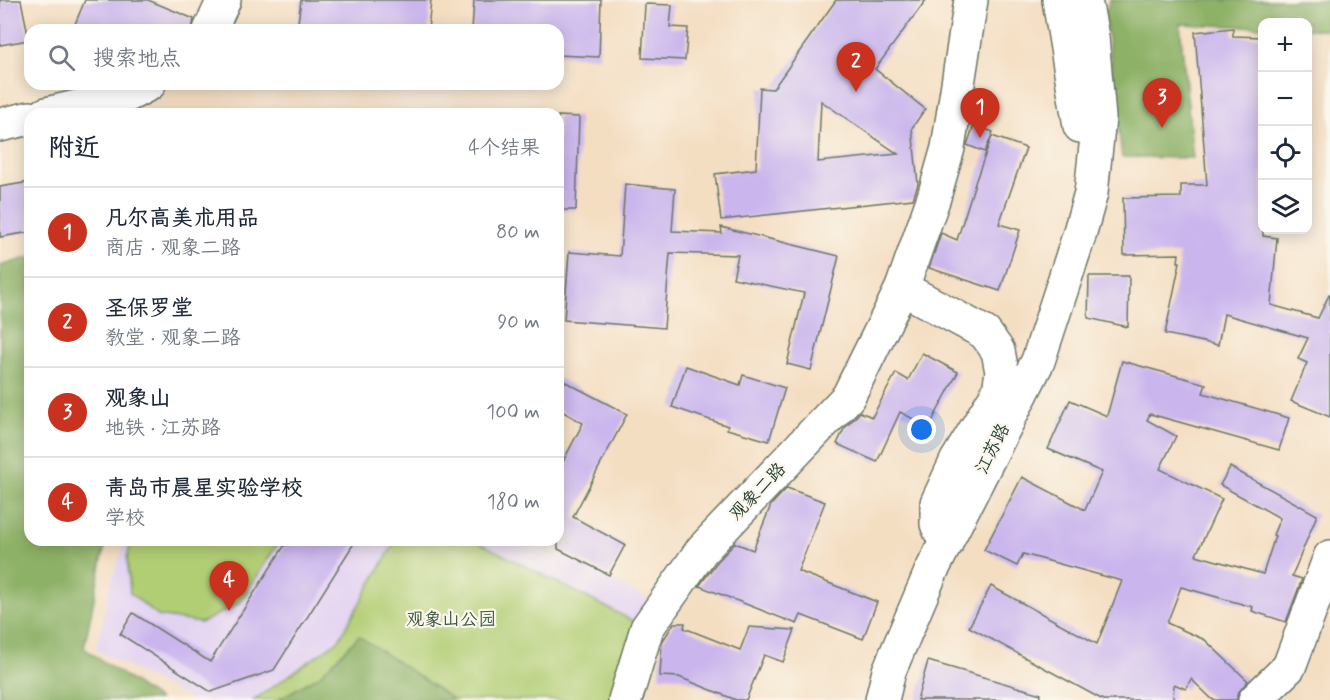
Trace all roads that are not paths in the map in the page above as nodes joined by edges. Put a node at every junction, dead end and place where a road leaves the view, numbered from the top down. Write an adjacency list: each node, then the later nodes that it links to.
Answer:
1 (224, 0): 5 (street)
2 (1059, 0): 10 (street, 江苏路)
3 (1086, 0): 10 (street, 江苏路)
4 (966, 10): 11 (street, 观象二路)
5 (213, 24)
6 (138, 90): 7 (street)
7 (72, 108)
8 (24, 119): 9 (street)
9 (0, 125)
10 (1090, 193): 12 (street, 江苏路)
11 (902, 288): 12 (street); 15 (street, 观象二路)
12 (946, 544): 16 (street, 江苏路)
13 (1330, 557): 14 (street)
14 (1322, 603): 17 (street)
15 (625, 700)
16 (882, 700)
17 (1255, 700)

